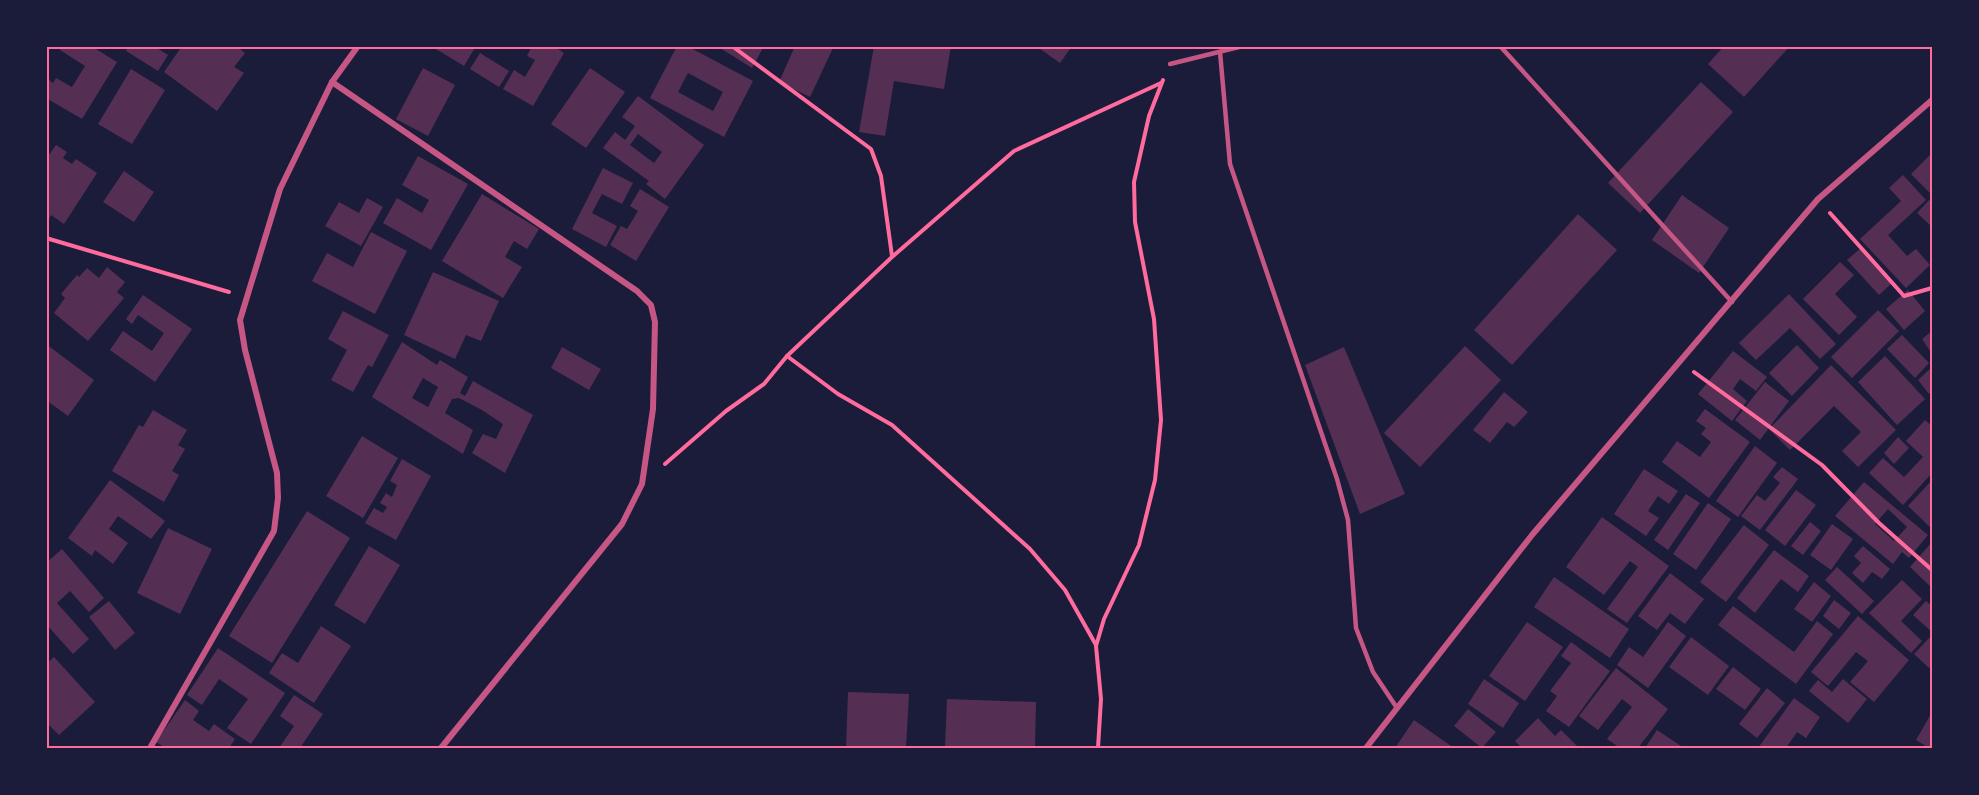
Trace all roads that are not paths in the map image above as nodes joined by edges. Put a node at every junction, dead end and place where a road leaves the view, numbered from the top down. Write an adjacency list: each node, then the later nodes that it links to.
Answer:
1 (357, 46): 6 (street)
2 (1243, 46): 4 (lane)
3 (1500, 46): 8 (lane)
4 (1220, 52): 5 (lane); 9 (lane)
5 (1170, 64)
6 (332, 82): 10 (street); 11 (street)
7 (1932, 100): 8 (street)
8 (1732, 302): 9 (street)
9 (1397, 708): 12 (street)
10 (150, 748)
11 (441, 748)
12 (1366, 748)

